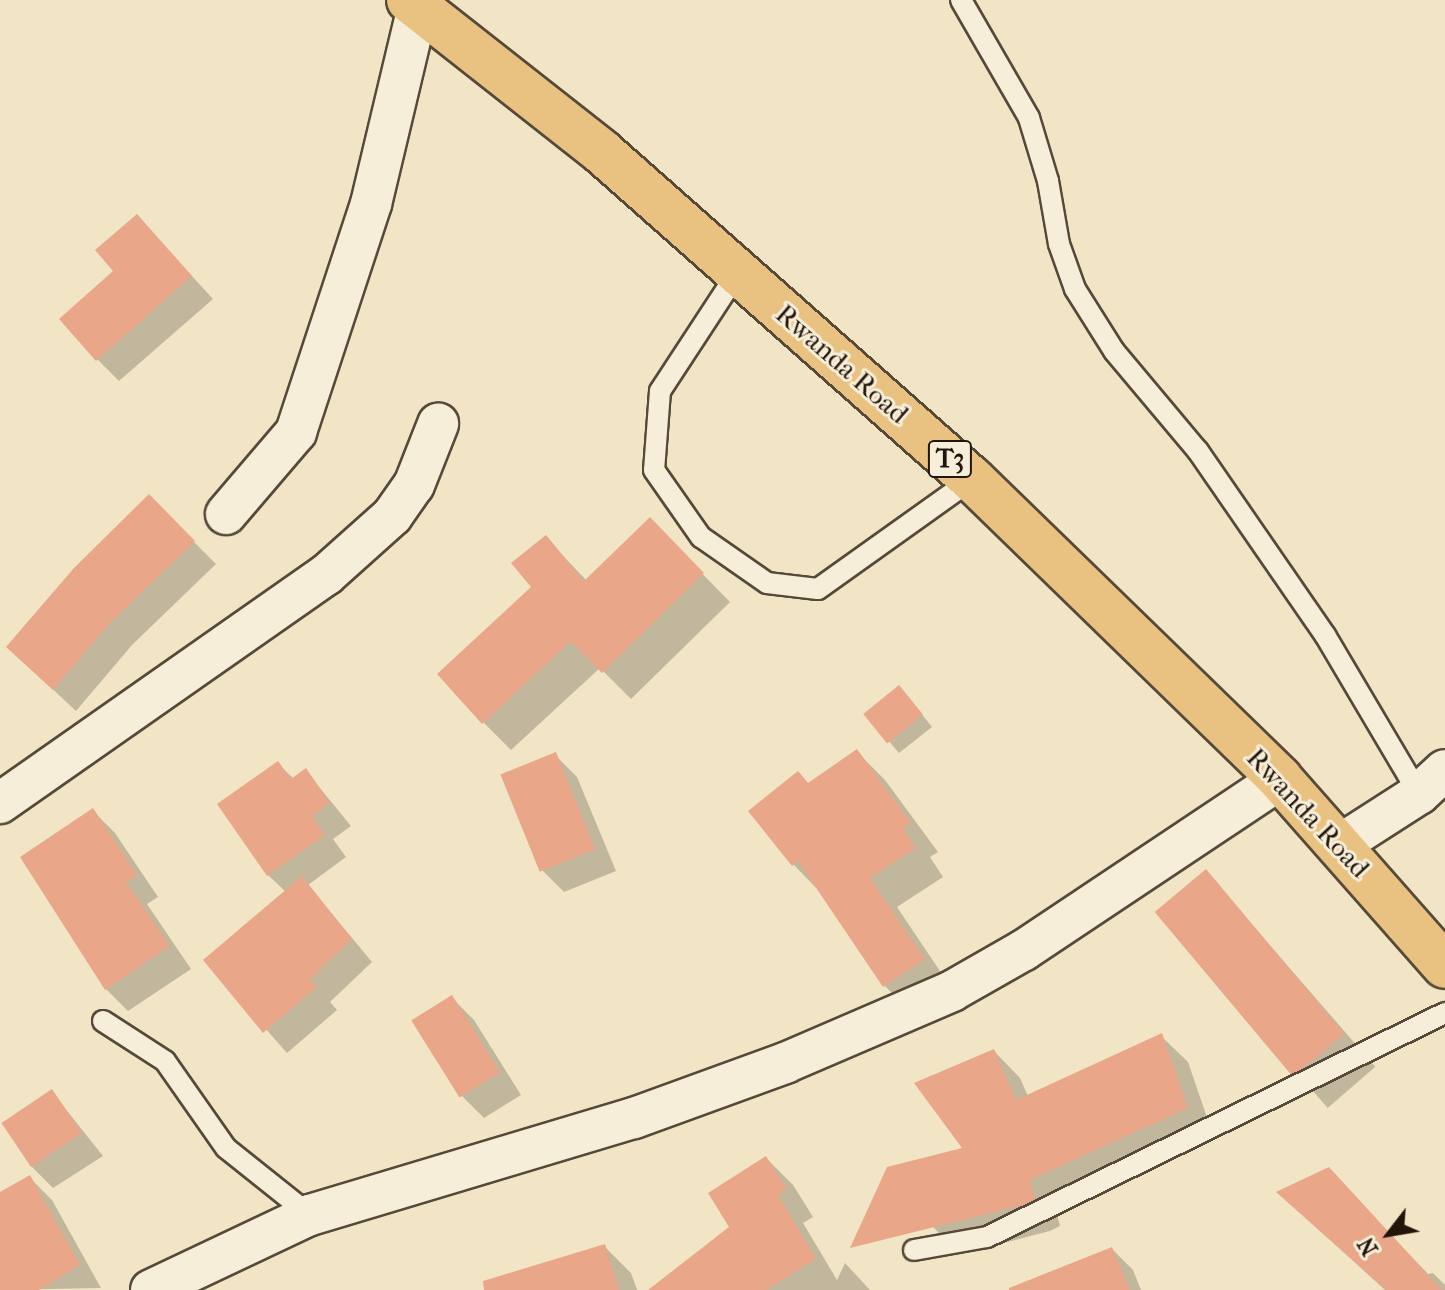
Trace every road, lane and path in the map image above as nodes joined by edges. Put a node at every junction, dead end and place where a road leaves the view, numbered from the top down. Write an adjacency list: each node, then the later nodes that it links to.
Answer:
1 (961, 0): 8 (lane)
2 (414, 4): 3 (highway, Rwanda Road / T3); 6 (street)
3 (738, 272): 5 (highway, Rwanda Road / T3); 5 (lane)
4 (438, 424): 9 (street)
5 (972, 479): 7 (highway, Rwanda Road / T3)
6 (226, 514)
7 (1280, 779): 10 (highway, Rwanda Road / T3); 14 (street)
8 (1432, 782): 10 (street)
9 (0, 803)
10 (1341, 844): 11 (highway, Rwanda Road / T3)
11 (1445, 966)
12 (1445, 1013): 15 (lane)
13 (103, 1021): 14 (lane)
14 (310, 1215): 16 (street)
15 (914, 1250)
16 (151, 1290)

